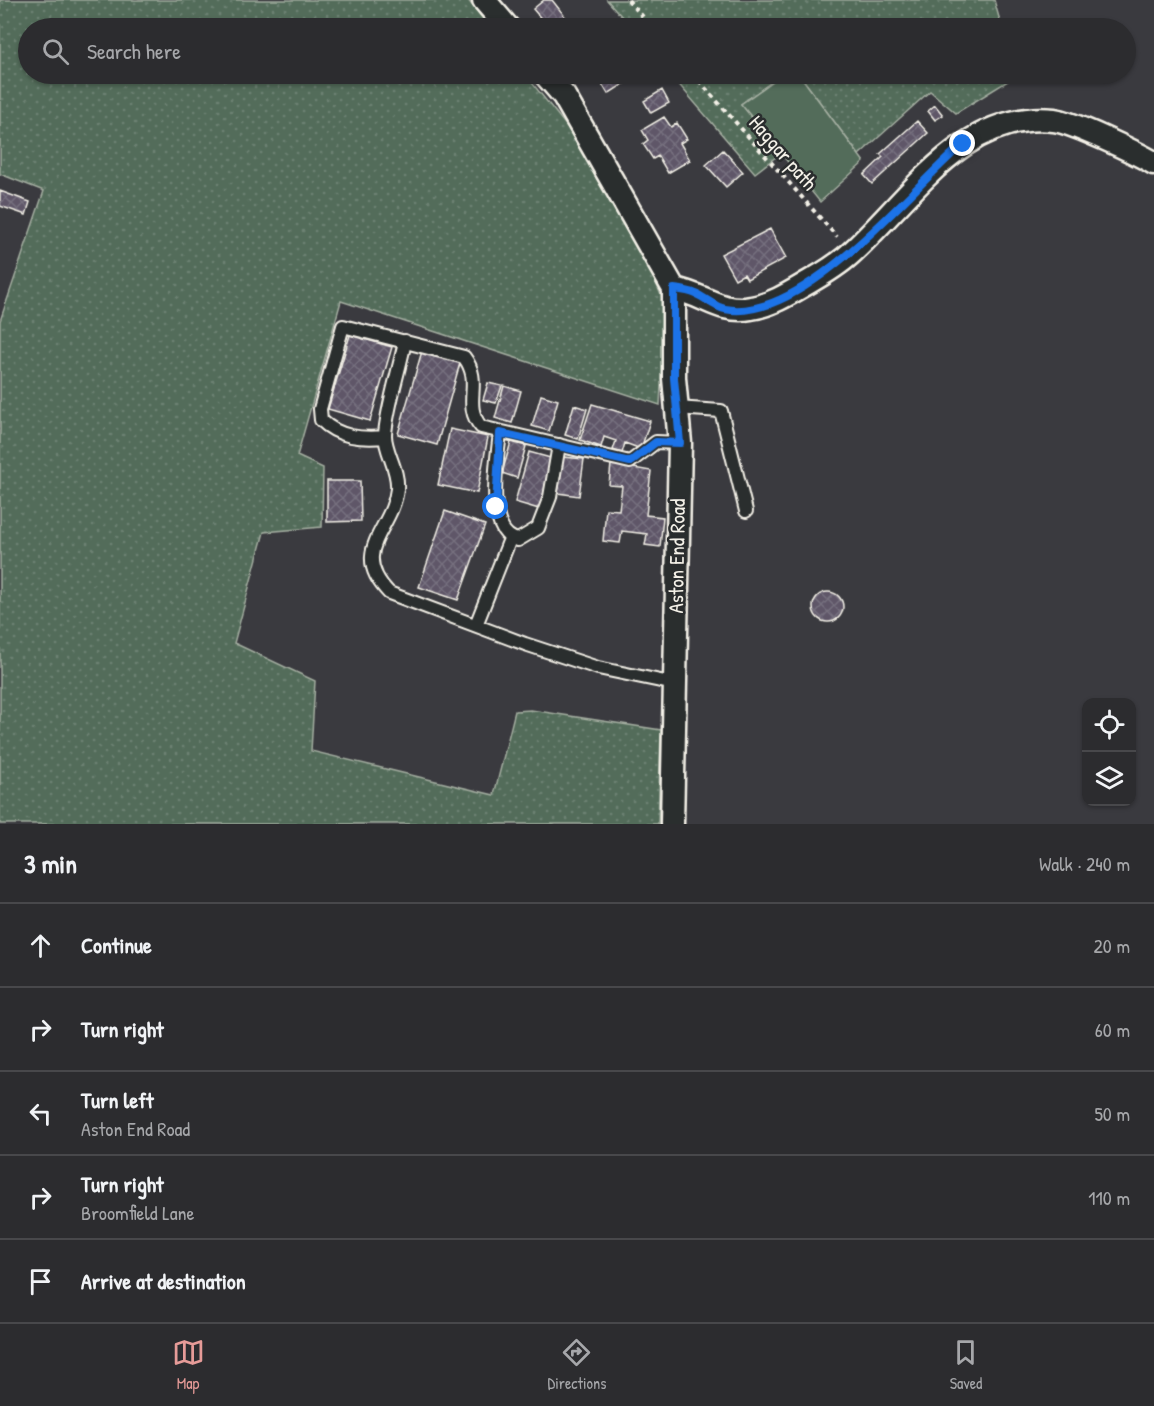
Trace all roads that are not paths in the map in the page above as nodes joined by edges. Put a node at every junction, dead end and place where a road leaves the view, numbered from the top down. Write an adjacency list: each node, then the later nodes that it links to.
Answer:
1 (484, 0): 2 (street)
2 (499, 18)
3 (554, 84): 5 (street)
4 (1154, 163): 5 (street)
5 (674, 289): 7 (street, Aston End Road)
6 (405, 341): 8 (lane); 9 (lane); 9 (lane)
7 (676, 408): 10 (street, Aston End Road); 12 (lane)
8 (500, 433): 11 (lane); 13 (lane)
9 (385, 437): 14 (lane)
10 (680, 443): 11 (lane); 15 (street, Aston End Road)
11 (559, 445): 13 (lane)
12 (746, 511)
13 (510, 539): 14 (lane)
14 (476, 625): 15 (lane)
15 (675, 684): 16 (street, Aston End Road)
16 (672, 824)

